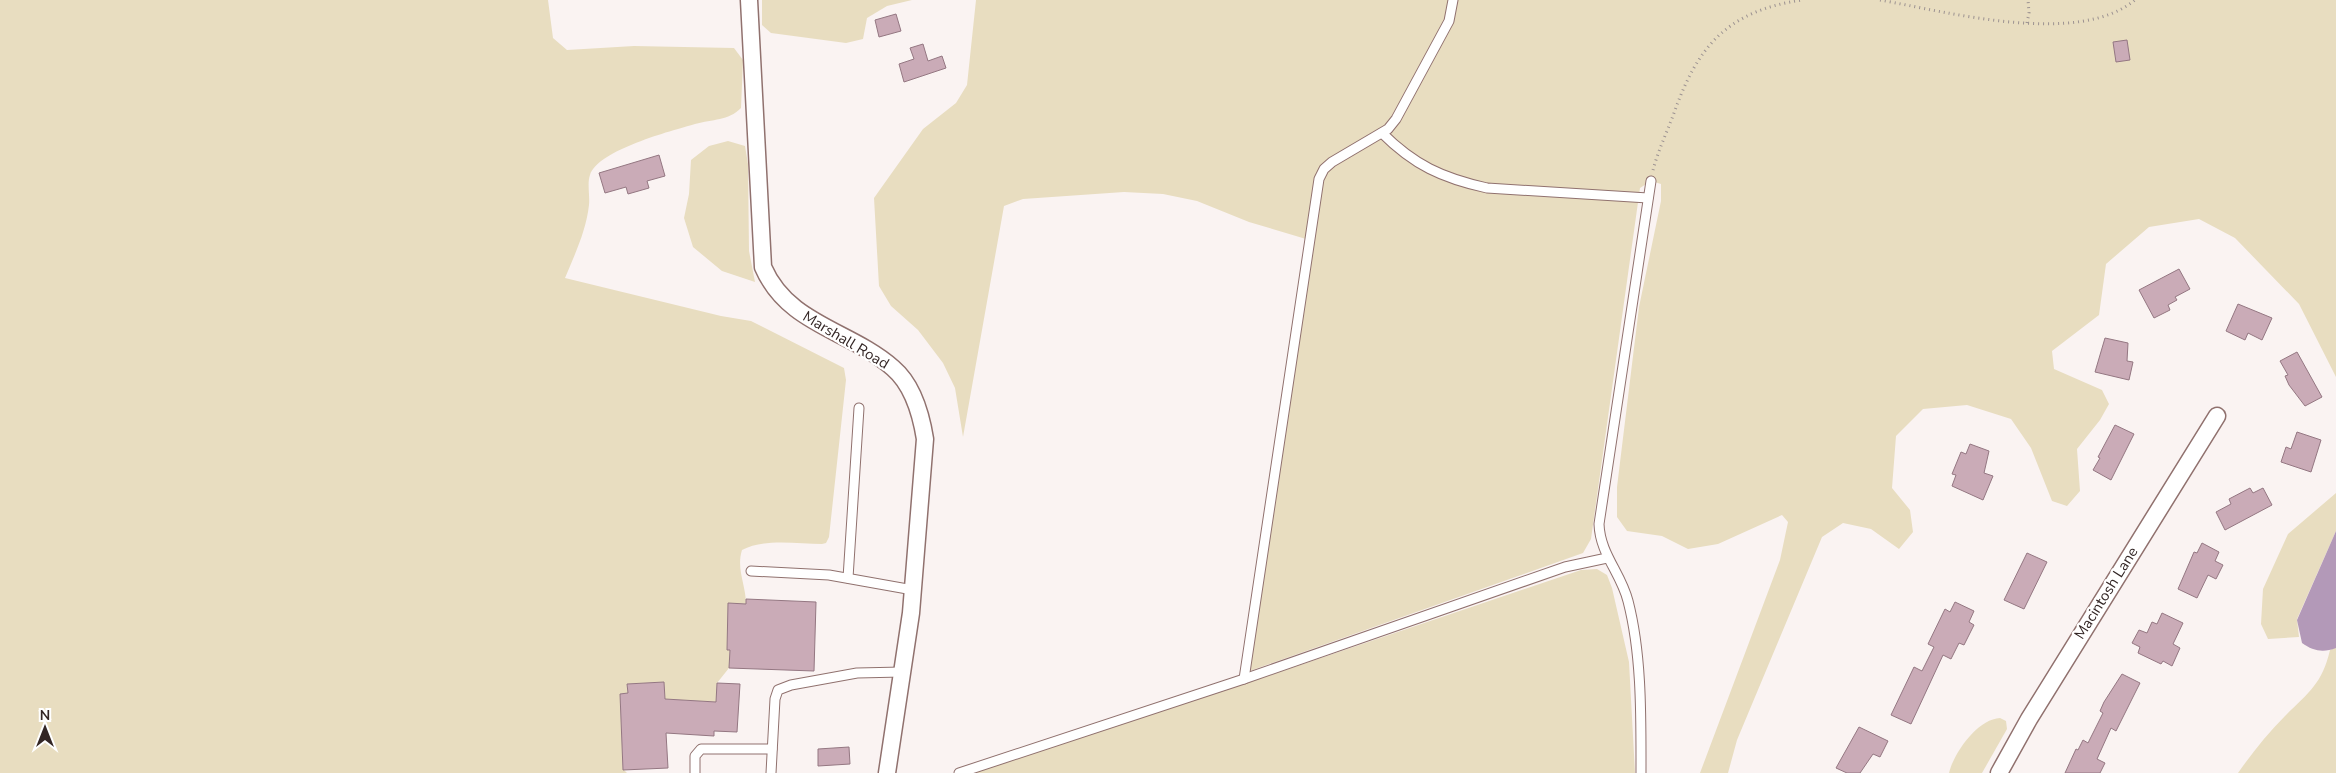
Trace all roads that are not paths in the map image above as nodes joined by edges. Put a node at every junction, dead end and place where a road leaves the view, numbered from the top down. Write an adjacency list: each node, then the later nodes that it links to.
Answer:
1 (749, 0): 11 (street, Marshall Road)
2 (1453, 0): 3 (lane)
3 (1382, 132): 5 (lane); 13 (lane)
4 (1650, 180): 5 (lane)
5 (1648, 198): 8 (lane)
6 (859, 408): 10 (lane)
7 (2217, 416): 20 (street, Macintosh Lane)
8 (1607, 558): 13 (lane); 19 (lane)
9 (751, 571): 10 (lane)
10 (848, 578): 11 (lane)
11 (913, 590): 12 (street, Marshall Road)
12 (902, 672): 14 (lane); 17 (street, Marshall Road)
13 (1244, 679): 18 (lane)
14 (772, 750): 15 (lane); 16 (lane)
15 (694, 773)
16 (771, 773)
17 (887, 773)
18 (959, 773)
19 (1641, 773)
20 (1999, 773)

